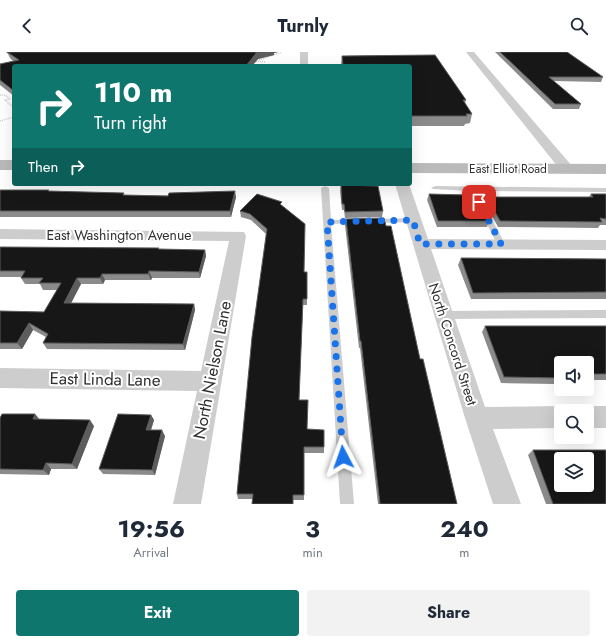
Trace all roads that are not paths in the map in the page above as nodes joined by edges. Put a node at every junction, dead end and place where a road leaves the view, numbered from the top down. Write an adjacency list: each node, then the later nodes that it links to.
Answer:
1 (304, 52): 3 (street)
2 (470, 52): 7 (street)
3 (304, 64)
4 (0, 165): 5 (main road)
5 (12, 166)
6 (412, 168): 7 (main road, East Elliot Road)
7 (567, 169): 8 (main road, East Elliot Road)
8 (606, 169)
9 (403, 186): 14 (street, North Concord Street)
10 (325, 188): 15 (lane)
11 (435, 188): 12 (lane)
12 (472, 188): 13 (lane); 19 (lane)
13 (606, 190)
14 (413, 220): 15 (lane); 18 (street, North Concord Street)
15 (327, 222): 30 (lane)
16 (0, 234): 17 (street, East Washington Avenue)
17 (238, 236): 24 (street, North Nielson Lane)
18 (420, 244): 19 (street); 22 (street, North Concord Street)
19 (501, 244): 20 (street)
20 (606, 245)
21 (606, 314): 22 (lane)
22 (443, 315): 27 (street, North Concord Street)
23 (0, 378): 24 (street, East Linda Lane)
24 (209, 381): 29 (street, North Nielson Lane)
25 (594, 417): 26 (street)
26 (606, 417)
27 (477, 418): 28 (street); 31 (street, North Concord Street)
28 (554, 418)
29 (187, 504)
30 (346, 504)
31 (507, 504)

